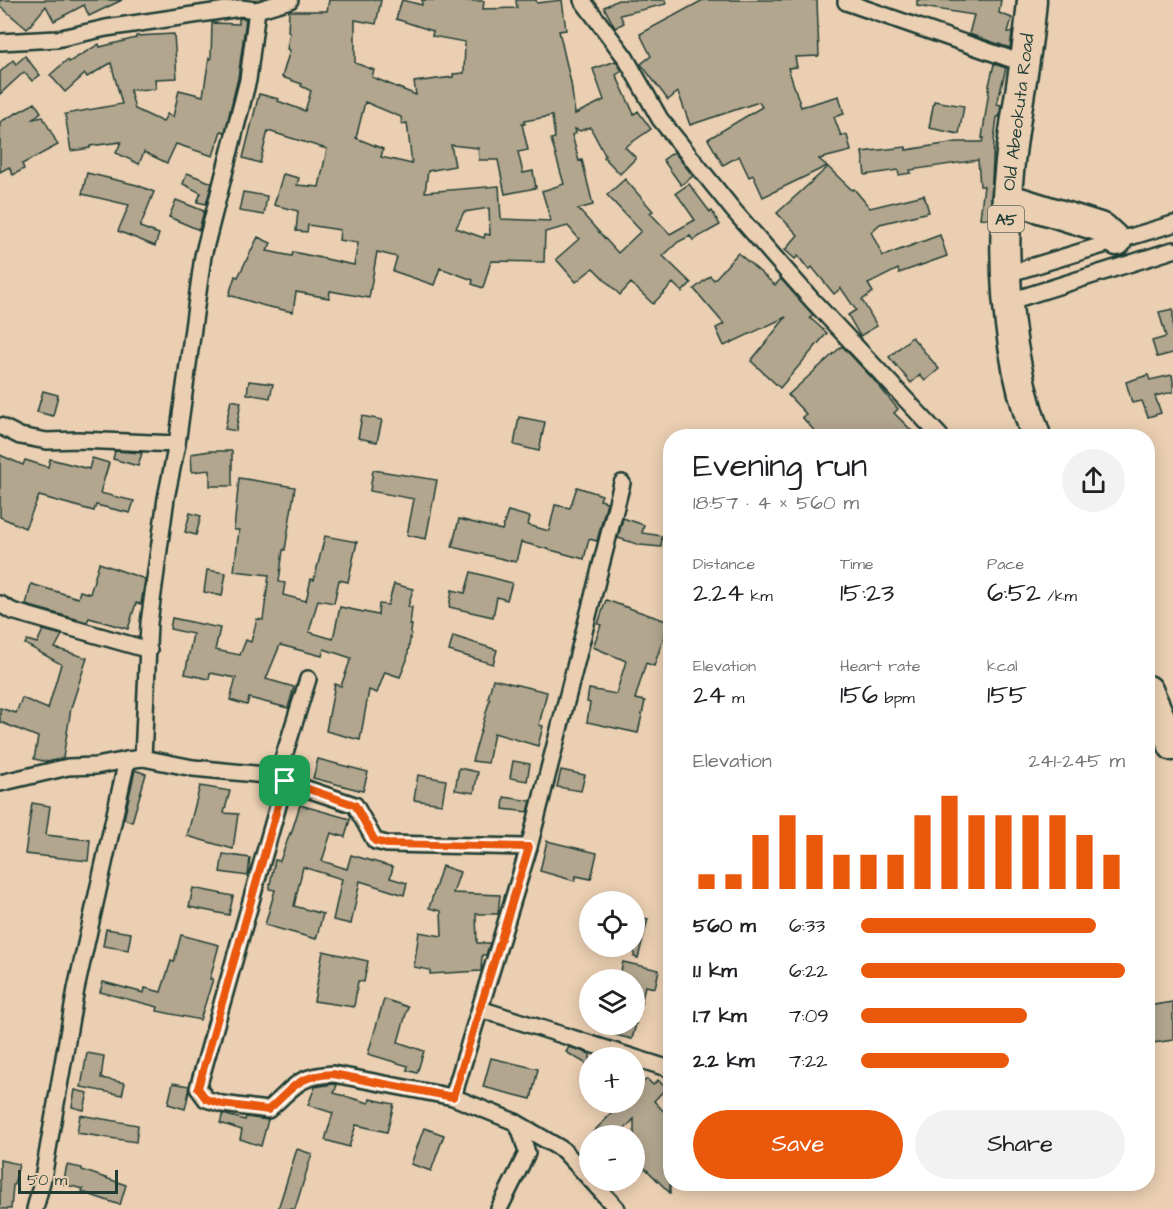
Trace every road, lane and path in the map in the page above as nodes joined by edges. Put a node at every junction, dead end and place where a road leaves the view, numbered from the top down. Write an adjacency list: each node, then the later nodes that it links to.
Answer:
1 (290, 0): 6 (street)
2 (582, 0): 15 (street)
3 (1032, 0): 8 (highway, Old Abeokuta Road / A5)
4 (846, 2): 8 (street)
5 (239, 4): 6 (street); 7 (street)
6 (257, 10): 17 (street)
7 (0, 42)
8 (1025, 64): 9 (highway, Old Abeokuta Road / A5)
9 (1007, 198): 12 (highway); 13 (highway, Old Abeokuta Road / A5)
10 (1173, 224): 12 (street)
11 (1173, 250): 12 (street)
12 (1119, 254): 13 (street); 13 (street)
13 (1007, 288): 16 (highway, Old Abeokuta Road / A5)
14 (0, 426): 17 (street)
15 (933, 429)
16 (1034, 429)
17 (177, 444): 20 (street)
18 (622, 483): 28 (street)
19 (0, 604): 20 (street)
20 (149, 650): 24 (street)
21 (308, 679): 26 (street)
22 (1155, 706): 23 (highway)
23 (1173, 746)
24 (143, 758): 25 (street); 26 (street)
25 (127, 759): 27 (street); 35 (street)
26 (281, 780): 28 (street); 31 (street)
27 (0, 783)
28 (529, 847): 29 (street)
29 (480, 1009): 30 (street); 31 (street)
30 (663, 1067)
31 (453, 1097): 32 (street)
32 (515, 1122): 33 (street); 36 (street)
33 (579, 1168)
34 (600, 1191): 37 (street)
35 (35, 1209)
36 (499, 1209)
37 (617, 1209)

